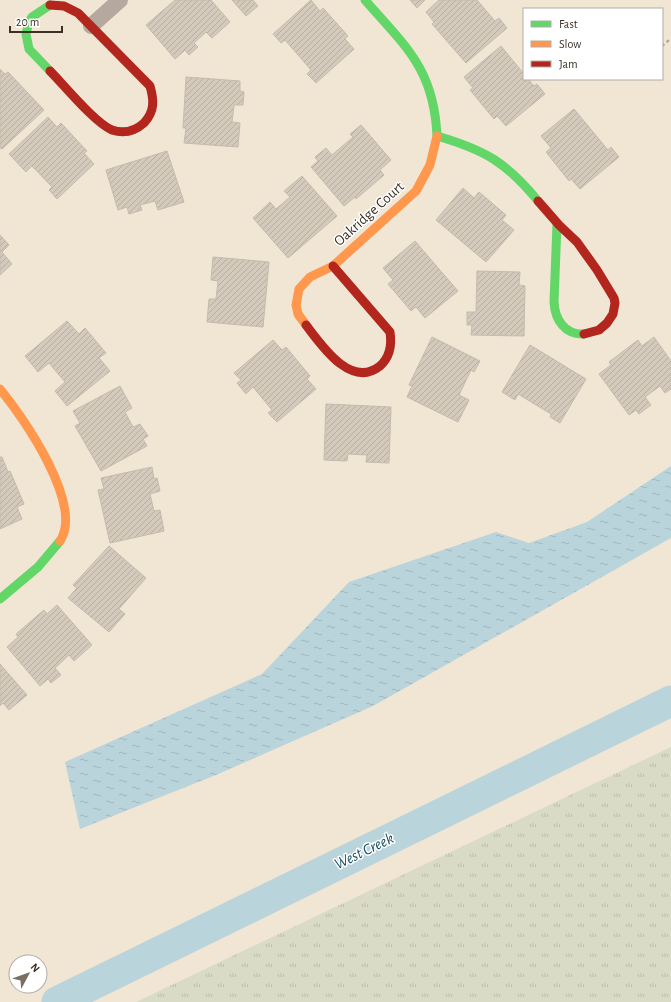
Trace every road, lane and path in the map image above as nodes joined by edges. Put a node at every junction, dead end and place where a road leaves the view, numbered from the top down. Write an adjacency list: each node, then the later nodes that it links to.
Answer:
1 (120, 0): 3 (street)
2 (365, 0): 6 (street, Oakridge Court)
3 (91, 26): 3 (street)
4 (669, 40): 5 (path)
5 (663, 45)
6 (437, 136): 7 (street); 8 (street, Oakridge Court)
7 (557, 224): 7 (street)
8 (333, 266): 8 (street, Oakridge Court)
9 (0, 389): 10 (street)
10 (0, 599)

